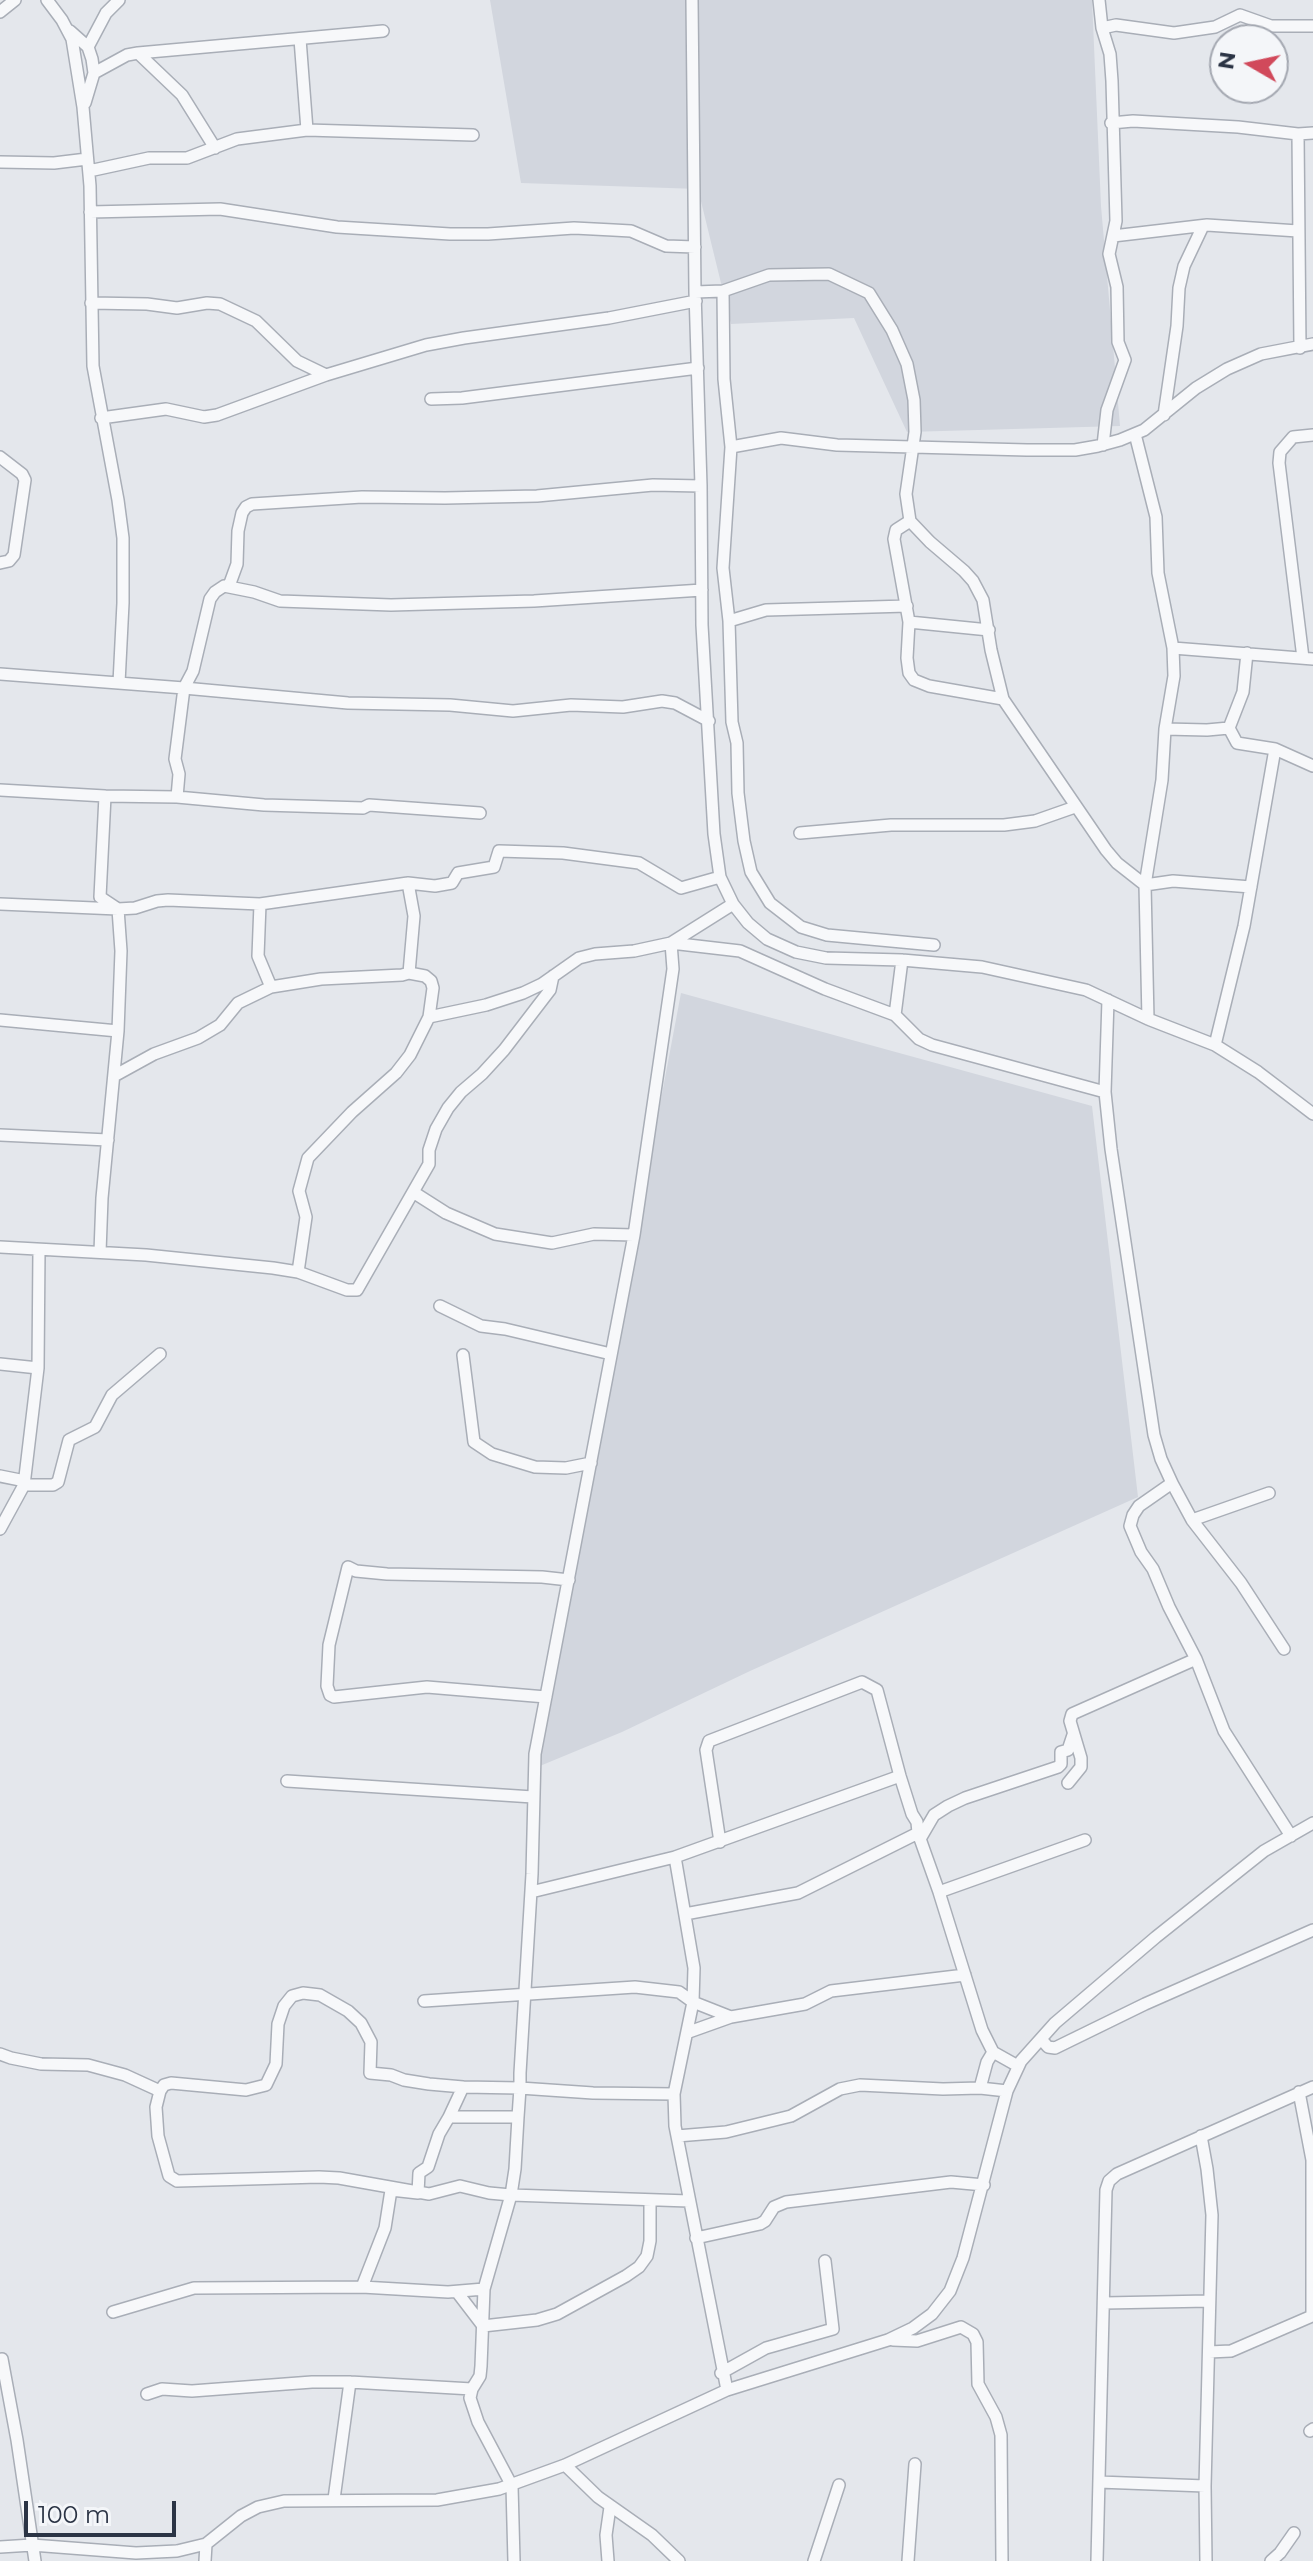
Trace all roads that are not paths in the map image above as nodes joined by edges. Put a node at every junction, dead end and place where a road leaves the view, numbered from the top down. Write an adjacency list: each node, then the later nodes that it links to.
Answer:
1 (15, 0): 6 (street)
2 (47, 0): 9 (street)
3 (119, 0): 12 (street)
4 (692, 0): 28 (street)
5 (1099, 0): 8 (street)
6 (0, 12)
7 (1313, 26): 8 (street)
8 (1102, 28): 16 (street)
9 (67, 29): 12 (street); 15 (street)
10 (383, 31): 11 (street)
11 (300, 39): 13 (street); 17 (street)
12 (88, 47): 14 (street)
13 (138, 53): 14 (street); 21 (street)
14 (94, 73): 15 (street)
15 (83, 107): 23 (street)
16 (1111, 123): 19 (street); 27 (street)
17 (307, 130): 20 (street); 21 (street)
18 (1313, 133): 19 (street)
19 (1298, 134): 26 (street)
20 (473, 135)
21 (215, 148): 23 (street)
22 (0, 162): 23 (street)
23 (88, 165): 24 (street)
24 (90, 212): 28 (street); 31 (street)
25 (1203, 226): 26 (street); 27 (street); 37 (street)
26 (1298, 231): 33 (street)
27 (1113, 236): 41 (street)
28 (695, 247): 30 (street)
29 (723, 291): 30 (street); 42 (street); 43 (street)
30 (696, 296): 34 (street); 35 (street)
31 (91, 303): 35 (street); 38 (street)
32 (1313, 344): 33 (street)
33 (1300, 348): 37 (street)
34 (698, 368): 36 (street); 45 (street)
35 (326, 375): 38 (street)
36 (431, 399)
37 (1164, 415): 39 (street)
38 (101, 418): 58 (street)
39 (1135, 434): 41 (street); 54 (street)
40 (1313, 435): 56 (street)
41 (1103, 445): 43 (street)
42 (731, 447): 43 (street); 51 (street)
43 (913, 447): 46 (street)
44 (0, 457): 47 (street)
45 (701, 486): 48 (street); 49 (street)
46 (910, 521): 50 (street); 53 (street)
47 (0, 563)
48 (229, 586): 49 (street); 59 (street)
49 (702, 590): 61 (street)
50 (907, 606): 51 (street); 52 (street)
51 (729, 621): 81 (street)
52 (909, 622): 53 (street); 60 (street)
53 (989, 630): 60 (street)
54 (1173, 648): 55 (street); 63 (street)
55 (1247, 653): 56 (street); 62 (street)
56 (1308, 658)
57 (0, 674): 58 (street)
58 (119, 683): 59 (street)
59 (184, 688): 61 (street); 68 (street)
60 (1003, 699): 69 (street)
61 (709, 721): 72 (street)
62 (1229, 728): 63 (street); 64 (street)
63 (1165, 729): 74 (street)
64 (1275, 749): 65 (street); 75 (street)
65 (1313, 766)
66 (0, 790): 67 (street)
67 (105, 796): 68 (street); 79 (street)
68 (177, 797): 70 (street)
69 (1075, 807): 71 (street); 74 (street)
70 (480, 813)
71 (800, 833)
72 (720, 877): 73 (street); 78 (street)
73 (408, 883): 77 (street); 83 (street)
74 (1145, 885): 75 (street); 89 (street)
75 (1251, 887): 92 (street)
76 (0, 904): 79 (street)
77 (260, 904): 79 (street); 85 (street)
78 (733, 904): 80 (street); 82 (street)
79 (118, 909): 91 (street)
80 (671, 943): 84 (street); 87 (street); 99 (street)
81 (934, 945)
82 (902, 960): 86 (street); 87 (street)
83 (409, 973): 85 (street); 88 (street)
84 (553, 976): 88 (street); 98 (street)
85 (271, 987): 93 (street)
86 (1108, 1000): 89 (street); 94 (street)
87 (895, 1015): 94 (street)
88 (429, 1017): 103 (street)
89 (1148, 1019): 92 (street)
90 (0, 1020): 91 (street)
91 (118, 1031): 93 (street)
92 (1215, 1045): 95 (street)
93 (114, 1076): 97 (street)
94 (1105, 1092): 113 (street)
95 (1313, 1114)
96 (0, 1135): 97 (street)
97 (108, 1140): 102 (street)
98 (413, 1192): 99 (street); 103 (street)
99 (634, 1235): 106 (street)
100 (0, 1247): 101 (street)
101 (39, 1250): 102 (street); 109 (street)
102 (100, 1252): 103 (street)
103 (298, 1272)
104 (440, 1306): 106 (street)
105 (160, 1354): 112 (street)
106 (611, 1354): 110 (street)
107 (463, 1355): 110 (street)
108 (0, 1364): 109 (street)
109 (38, 1368): 112 (street)
110 (591, 1463): 117 (street)
111 (0, 1476): 112 (street)
112 (24, 1483): 116 (street)
113 (1172, 1483): 115 (street); 119 (street)
114 (1269, 1493): 115 (street)
115 (1192, 1520): 118 (street)
116 (0, 1529)
117 (569, 1580): 120 (street); 120 (street)
118 (1284, 1649)
119 (1196, 1659): 121 (street); 128 (street)
120 (546, 1697): 125 (street)
121 (1073, 1735): 124 (street); 127 (street)
122 (900, 1776): 127 (street); 130 (street); 130 (street)
123 (287, 1781): 125 (street)
124 (1068, 1783)
125 (533, 1797): 132 (street)
126 (1313, 1823): 128 (street)
127 (919, 1836): 133 (street); 134 (street)
128 (1291, 1836): 142 (street)
129 (1085, 1840): 133 (street)
130 (720, 1842): 131 (street)
131 (675, 1857): 132 (street); 134 (street)
132 (531, 1892): 137 (street)
133 (939, 1892): 136 (street)
134 (685, 1914): 139 (street)
135 (1313, 1930): 142 (street)
136 (965, 1975): 140 (street); 143 (street)
137 (524, 1995): 138 (street); 139 (street); 148 (street)
138 (424, 2001)
139 (693, 2002): 140 (street); 141 (street)
140 (731, 2017): 141 (street)
141 (689, 2032): 153 (street)
142 (1041, 2039): 145 (street)
143 (993, 2052): 145 (street); 149 (street)
144 (0, 2054): 150 (street)
145 (1018, 2066): 151 (street)
146 (463, 2087): 148 (street); 150 (street); 154 (street)
147 (1313, 2087): 152 (street)
148 (520, 2088): 153 (street); 155 (street)
149 (980, 2088): 151 (street); 156 (street)
150 (160, 2091): 159 (street)
151 (1007, 2091): 158 (street)
152 (1299, 2092): 157 (street); 171 (street)
153 (674, 2094): 156 (street)
154 (449, 2117): 155 (street); 159 (street)
155 (518, 2117): 160 (street)
156 (677, 2136): 162 (street)
157 (1201, 2136): 168 (street); 169 (street)
158 (984, 2185): 163 (street); 173 (street)
159 (418, 2193): 160 (street); 165 (street)
160 (511, 2195): 161 (street); 166 (street)
161 (650, 2200): 162 (street); 172 (street)
162 (689, 2201): 163 (street)
163 (696, 2238): 176 (street)
164 (825, 2261): 176 (street)
165 (362, 2287): 167 (street); 170 (street)
166 (484, 2289): 167 (street); 172 (street)
167 (457, 2292): 172 (street)
168 (1209, 2301): 169 (street); 174 (street)
169 (1104, 2303): 183 (street)
170 (113, 2312)
171 (1313, 2316): 174 (street)
172 (483, 2326): 178 (street)
173 (888, 2340): 179 (street); 200 (street)
174 (1209, 2352): 186 (street)
175 (1, 2356): 191 (street)
176 (721, 2373): 179 (street)
177 (350, 2382): 178 (street); 180 (street); 187 (street)
178 (472, 2389): 185 (street)
179 (727, 2390): 182 (street)
180 (147, 2394)
181 (915, 2464): 199 (street)
182 (565, 2465): 185 (street); 188 (street)
183 (1099, 2482): 186 (street); 201 (street)
184 (839, 2485): 198 (street)
185 (512, 2486): 187 (street); 195 (street)
186 (1205, 2486): 202 (street)
187 (334, 2499): 190 (street)
188 (610, 2507): 196 (street); 197 (street)
189 (1294, 2533): 203 (street)
190 (206, 2544): 191 (street); 194 (street)
191 (32, 2545): 192 (street); 193 (street)
192 (0, 2547)
193 (35, 2561)
194 (205, 2561)
195 (514, 2561)
196 (608, 2561)
197 (679, 2561)
198 (814, 2561)
199 (908, 2561)
200 (1002, 2561)
201 (1097, 2561)
202 (1206, 2561)
203 (1271, 2561)

